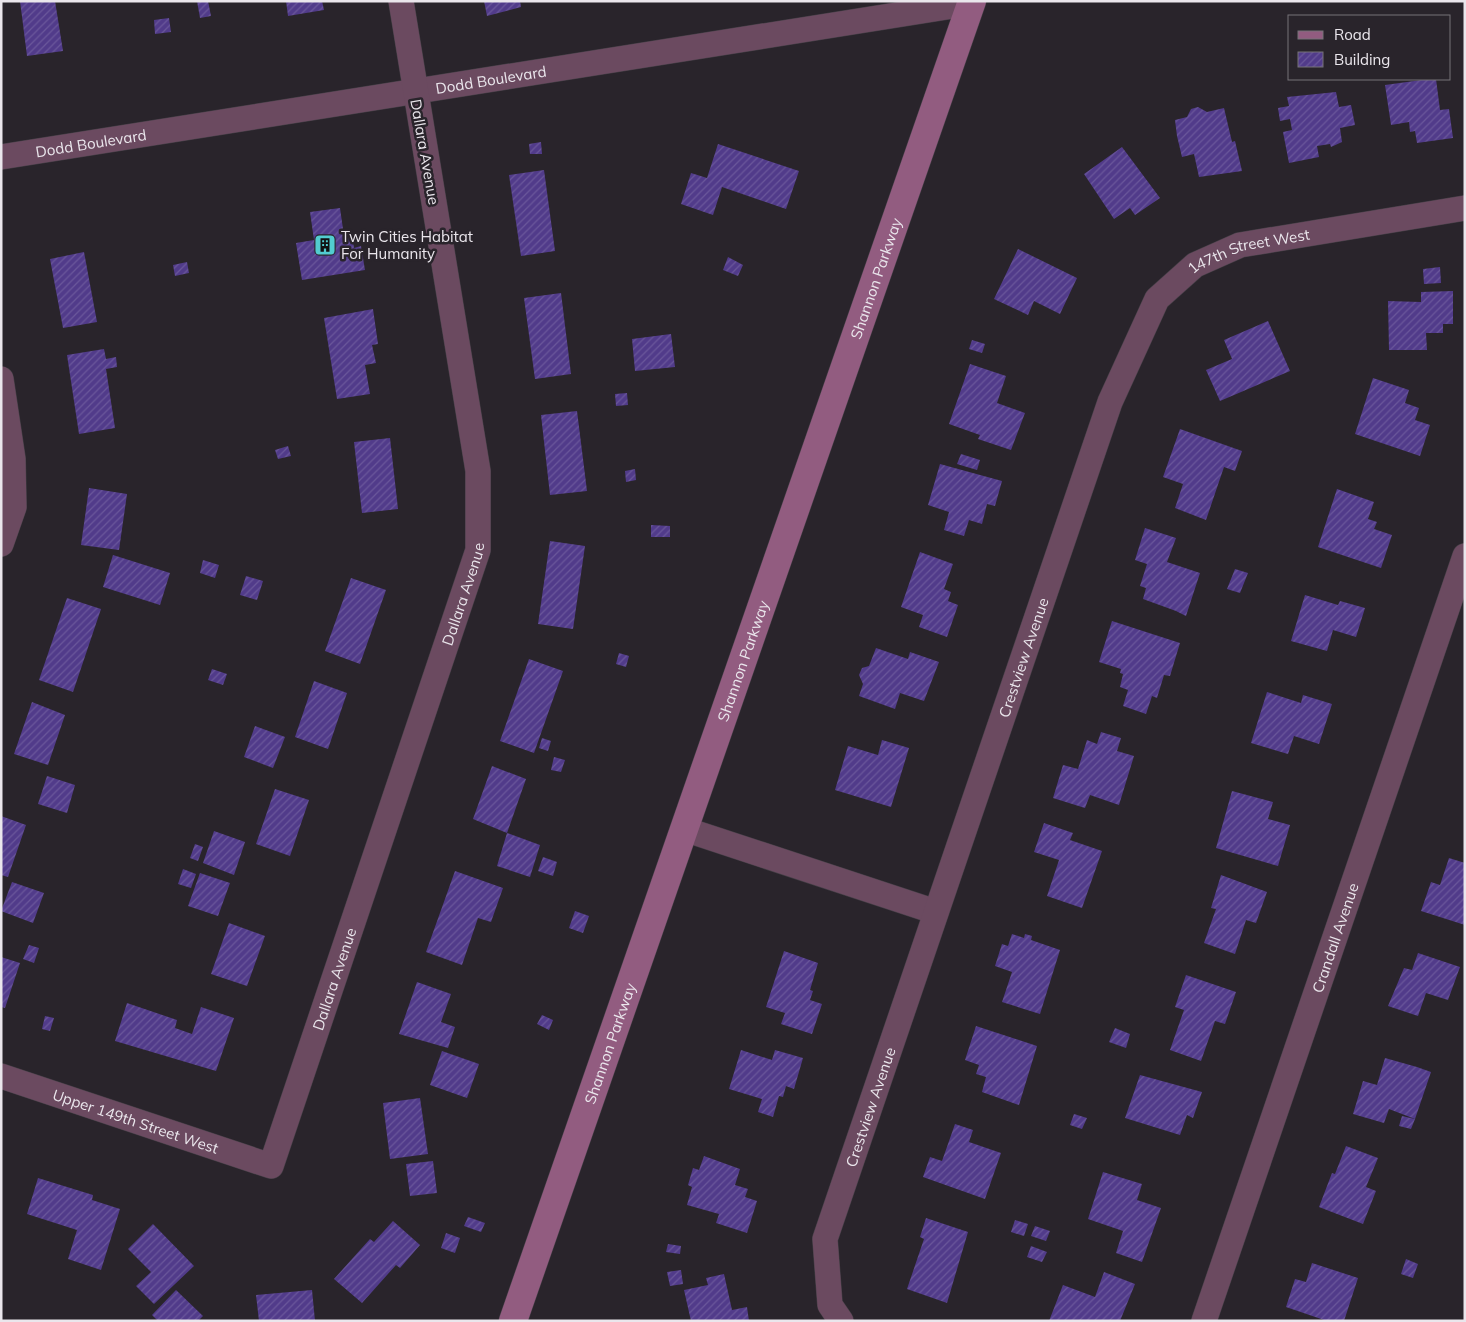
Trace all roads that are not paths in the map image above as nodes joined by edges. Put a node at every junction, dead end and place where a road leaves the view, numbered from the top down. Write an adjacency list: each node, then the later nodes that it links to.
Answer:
1 (401, 1): 3 (street, Dallara Avenue)
2 (975, 2): 3 (street, Dodd Boulevard); 10 (street, Shannon Parkway)
3 (415, 92): 4 (street, Dodd Boulevard); 13 (street, Dallara Avenue)
4 (1, 157)
5 (1465, 208): 7 (street, 147th Street West)
6 (1, 380): 8 (street)
7 (1110, 402): 11 (street, Crestview Avenue)
8 (1, 544)
9 (1465, 556): 16 (street, Crandall Avenue)
10 (684, 829): 11 (street); 15 (street, Shannon Parkway)
11 (936, 912): 14 (street, Crestview Avenue)
12 (1, 1076): 13 (street, Upper 149th Street West)
13 (271, 1166)
14 (836, 1313)
15 (513, 1321)
16 (1204, 1321)

